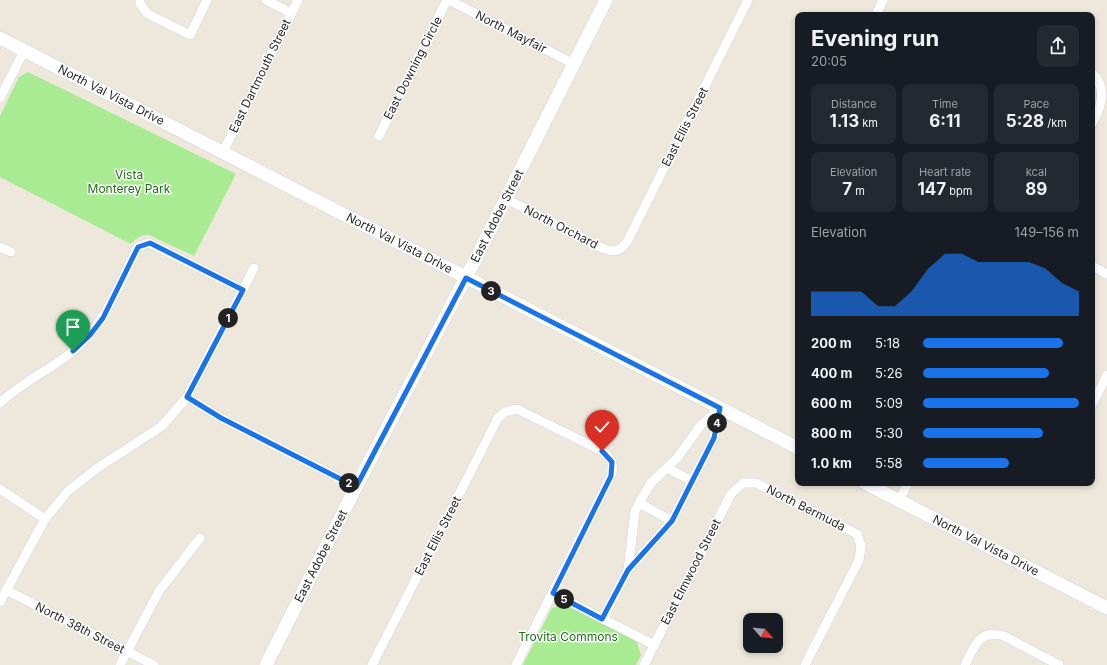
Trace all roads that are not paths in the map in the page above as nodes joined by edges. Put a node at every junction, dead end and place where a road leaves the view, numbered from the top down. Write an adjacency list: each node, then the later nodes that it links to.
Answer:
1 (140, 0): 2 (street)
2 (207, 0)
3 (266, 0): 10 (street)
4 (298, 0): 10 (street, East Dartmouth Street)
5 (448, 0): 13 (street, North Mayfair); 17 (street, East Downing Circle)
6 (606, 0): 13 (main road, East Adobe Street)
7 (748, 0): 21 (street, East Ellis Street)
8 (883, 0): 9 (street)
9 (877, 12)
10 (291, 13): 18 (street, East Dartmouth Street)
11 (0, 38): 12 (main road, North Val Vista Drive)
12 (24, 51): 15 (street); 18 (main road, North Val Vista Drive)
13 (574, 64): 19 (main road, East Adobe Street)
14 (1095, 75): 16 (street)
15 (0, 98)
16 (1095, 118)
17 (379, 136)
18 (223, 152): 26 (main road, North Val Vista Drive)
19 (506, 200): 21 (street, North Orchard); 26 (main road, East Adobe Street)
20 (0, 247): 22 (street)
21 (618, 251)
22 (11, 252)
23 (254, 268): 27 (street)
24 (1095, 268): 25 (street)
25 (1107, 274)
26 (466, 278): 32 (main road, North Val Vista Drive); 39 (main road, East Adobe Street)
27 (243, 290): 29 (street); 30 (street)
28 (1107, 375): 31 (street)
29 (187, 397): 39 (street); 43 (street)
30 (1, 399)
31 (1095, 399)
32 (720, 408): 33 (main road, North Val Vista Drive); 34 (street); 35 (street)
33 (795, 446)
34 (667, 468): 35 (street); 42 (street)
35 (692, 481): 44 (street)
36 (743, 483): 52 (street, East Elmwood Street); 60 (street, North Bermuda)
37 (871, 486): 41 (main road, North Val Vista Drive)
38 (906, 486): 41 (street)
39 (356, 487): 56 (main road, East Adobe Street)
40 (0, 488): 43 (street)
41 (899, 501): 50 (main road, North Val Vista Drive)
42 (638, 503): 44 (street); 46 (street)
43 (45, 519): 47 (street)
44 (672, 521): 46 (street)
45 (200, 538): 53 (street)
46 (628, 570): 51 (street)
47 (6, 590): 49 (street); 53 (street, North 38th Street)
48 (553, 593): 51 (street); 57 (street, East Ellis Street); 58 (street)
49 (0, 602)
50 (1107, 608)
51 (602, 619): 52 (street)
52 (654, 645): 59 (street, East Elmwood Street)
53 (126, 651): 54 (street); 55 (street, North 38th Street)
54 (120, 665)
55 (154, 665)
56 (266, 665)
57 (372, 665)
58 (516, 665)
59 (644, 665)
60 (805, 665)
61 (965, 665): 62 (street)
62 (1059, 665)

